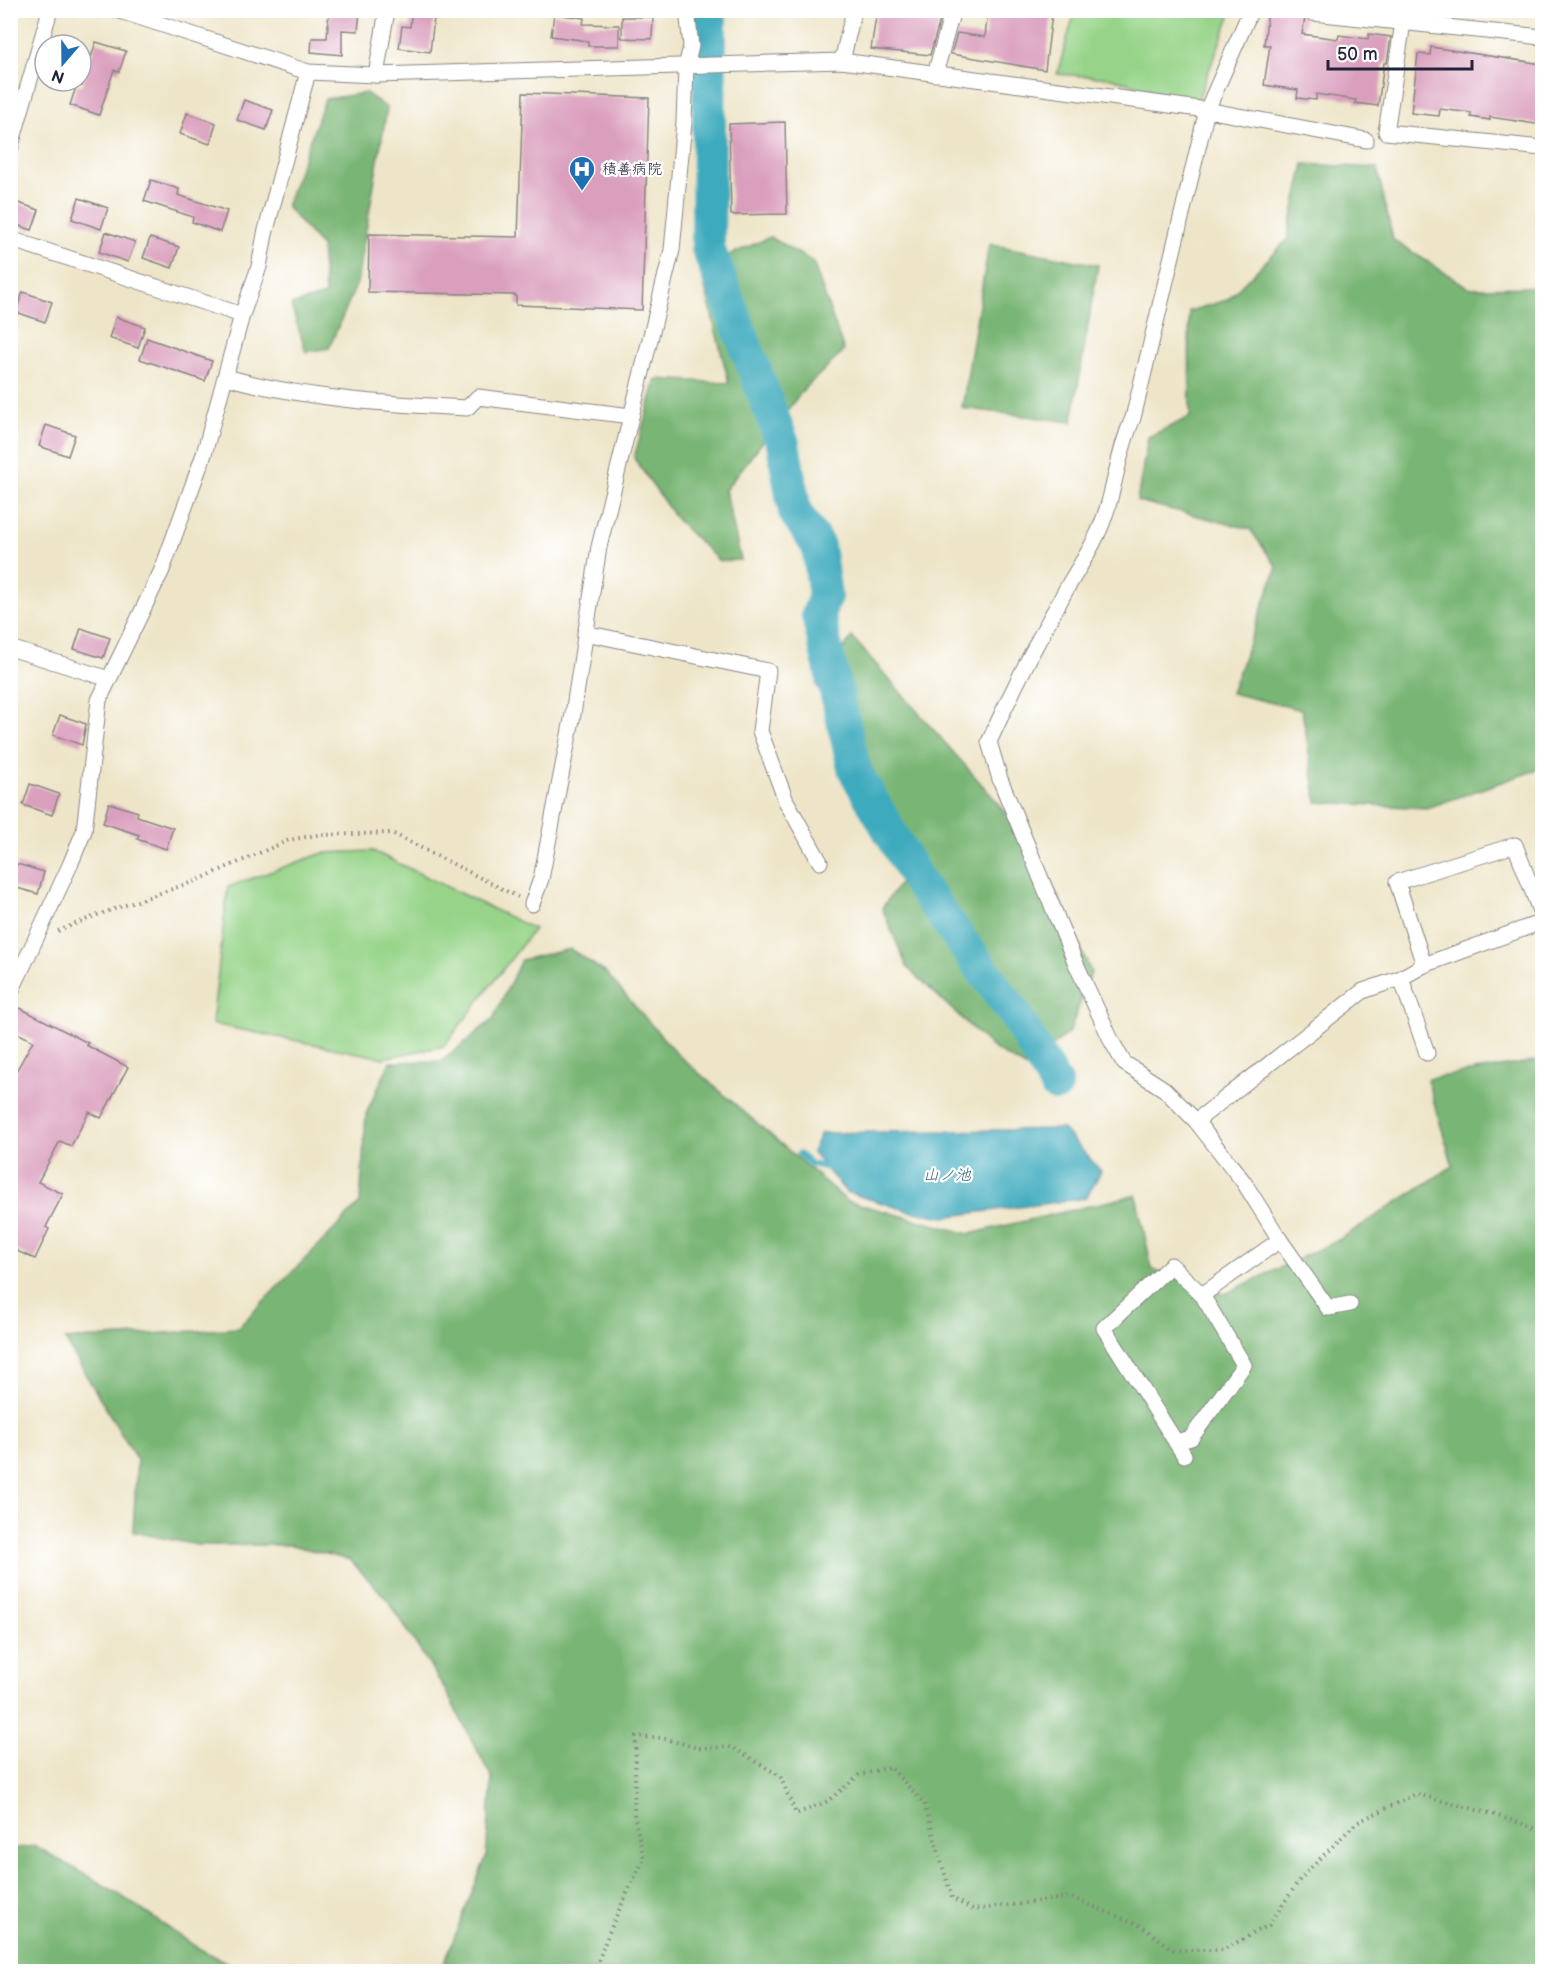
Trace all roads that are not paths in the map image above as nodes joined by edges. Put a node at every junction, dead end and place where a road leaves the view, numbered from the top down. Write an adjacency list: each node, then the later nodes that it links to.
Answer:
1 (50, 10): 19 (street)
2 (117, 10): 13 (street)
3 (387, 10): 15 (street)
4 (687, 10): 12 (street)
5 (854, 10): 11 (street)
6 (953, 10): 14 (street)
7 (1251, 10): 16 (street)
8 (1313, 13): 9 (street)
9 (1404, 16): 10 (street); 18 (street)
10 (1542, 37)
11 (842, 61): 12 (street); 14 (street)
12 (692, 66): 15 (street); 23 (street)
13 (308, 72): 15 (street); 21 (street)
14 (935, 74): 16 (street)
15 (376, 75)
16 (1207, 111): 17 (street); 35 (street)
17 (1366, 140)
18 (1542, 148)
19 (10, 149)
20 (10, 240): 21 (street)
21 (242, 315): 22 (street)
22 (226, 376): 23 (street); 26 (street)
23 (631, 416): 24 (street)
24 (585, 633): 27 (street); 28 (street)
25 (10, 648): 26 (street)
26 (109, 679): 33 (street)
27 (820, 862)
28 (532, 904)
29 (1542, 916): 31 (street)
30 (1542, 922): 31 (street)
31 (1424, 965): 32 (street)
32 (1401, 978): 34 (street); 35 (street)
33 (10, 994)
34 (1427, 1053)
35 (1196, 1120): 36 (street)
36 (1280, 1240): 37 (street); 38 (street)
37 (1202, 1295): 37 (street)
38 (1350, 1304)

